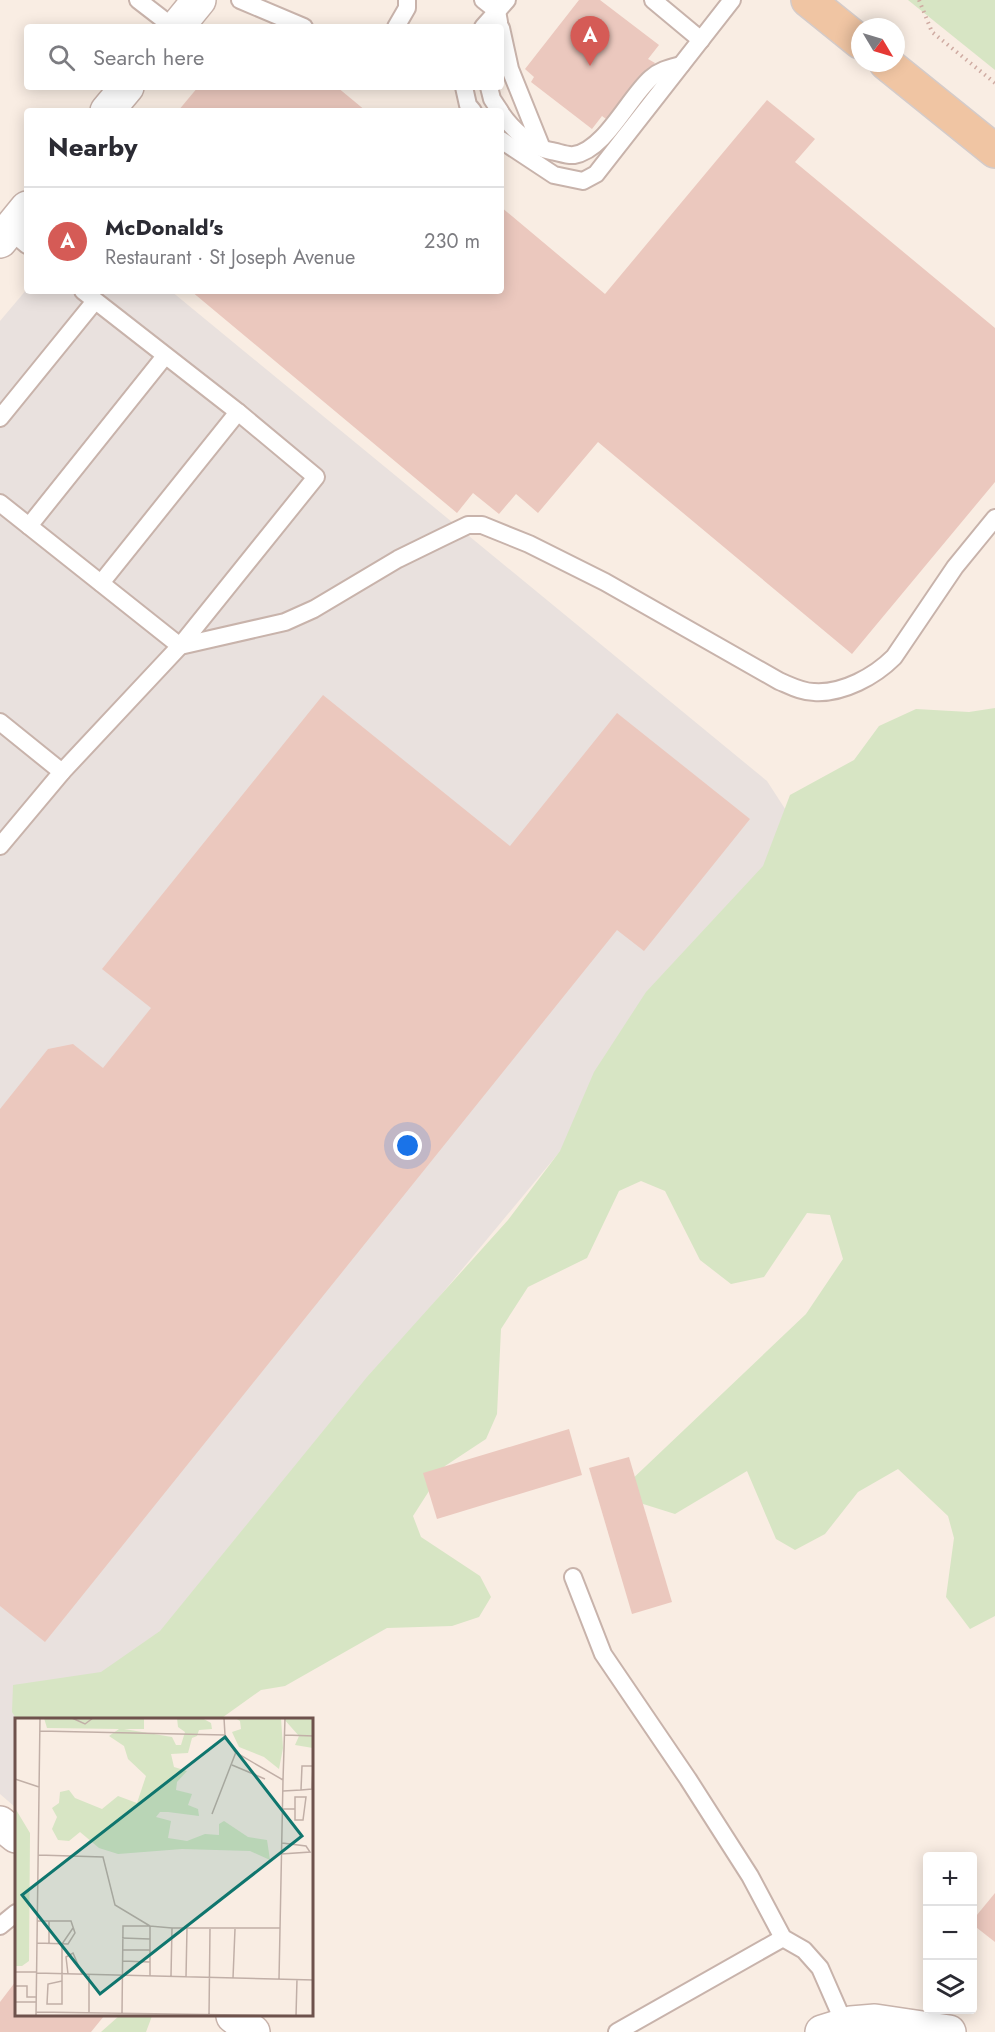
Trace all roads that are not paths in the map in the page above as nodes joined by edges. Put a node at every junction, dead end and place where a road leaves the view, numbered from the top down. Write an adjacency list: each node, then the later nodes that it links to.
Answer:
1 (138, 0): 10 (lane)
2 (199, 0): 11 (street)
3 (240, 0): 12 (lane)
4 (407, 0): 13 (lane)
5 (483, 0): 9 (lane)
6 (653, 0): 15 (lane)
7 (732, 0): 15 (lane)
8 (808, 0): 14 (main road)
9 (494, 21)
10 (171, 24)
11 (178, 24)
12 (297, 24)
13 (398, 24)
14 (851, 35)
15 (701, 40): 17 (lane)
16 (504, 51): 27 (lane)
17 (681, 65): 26 (lane); 27 (lane)
18 (897, 72): 28 (main road)
19 (124, 90): 22 (street)
20 (465, 90): 23 (lane)
21 (490, 90): 24 (lane)
22 (110, 108)
23 (470, 108)
24 (498, 108)
25 (504, 117): 27 (lane)
26 (504, 142)
27 (543, 149)
28 (995, 151)
29 (89, 296): 30 (lane); 32 (lane)
30 (165, 356): 31 (lane); 35 (lane)
31 (238, 412): 36 (lane); 37 (lane)
32 (0, 417)
33 (0, 502): 35 (lane)
34 (995, 518): 37 (lane)
35 (29, 526): 36 (lane)
36 (100, 583): 37 (lane)
37 (180, 646): 39 (lane)
38 (0, 722): 39 (lane)
39 (62, 772): 40 (lane)
40 (0, 846)
41 (573, 1577): 46 (lane)
42 (0, 1823): 43 (street)
43 (15, 1835)
44 (15, 1914): 45 (lane)
45 (0, 1926)
46 (783, 1938): 48 (lane); 50 (lane)
47 (234, 2017): 49 (street)
48 (834, 2028): 51 (street)
49 (253, 2032)
50 (617, 2032)
51 (949, 2032)

